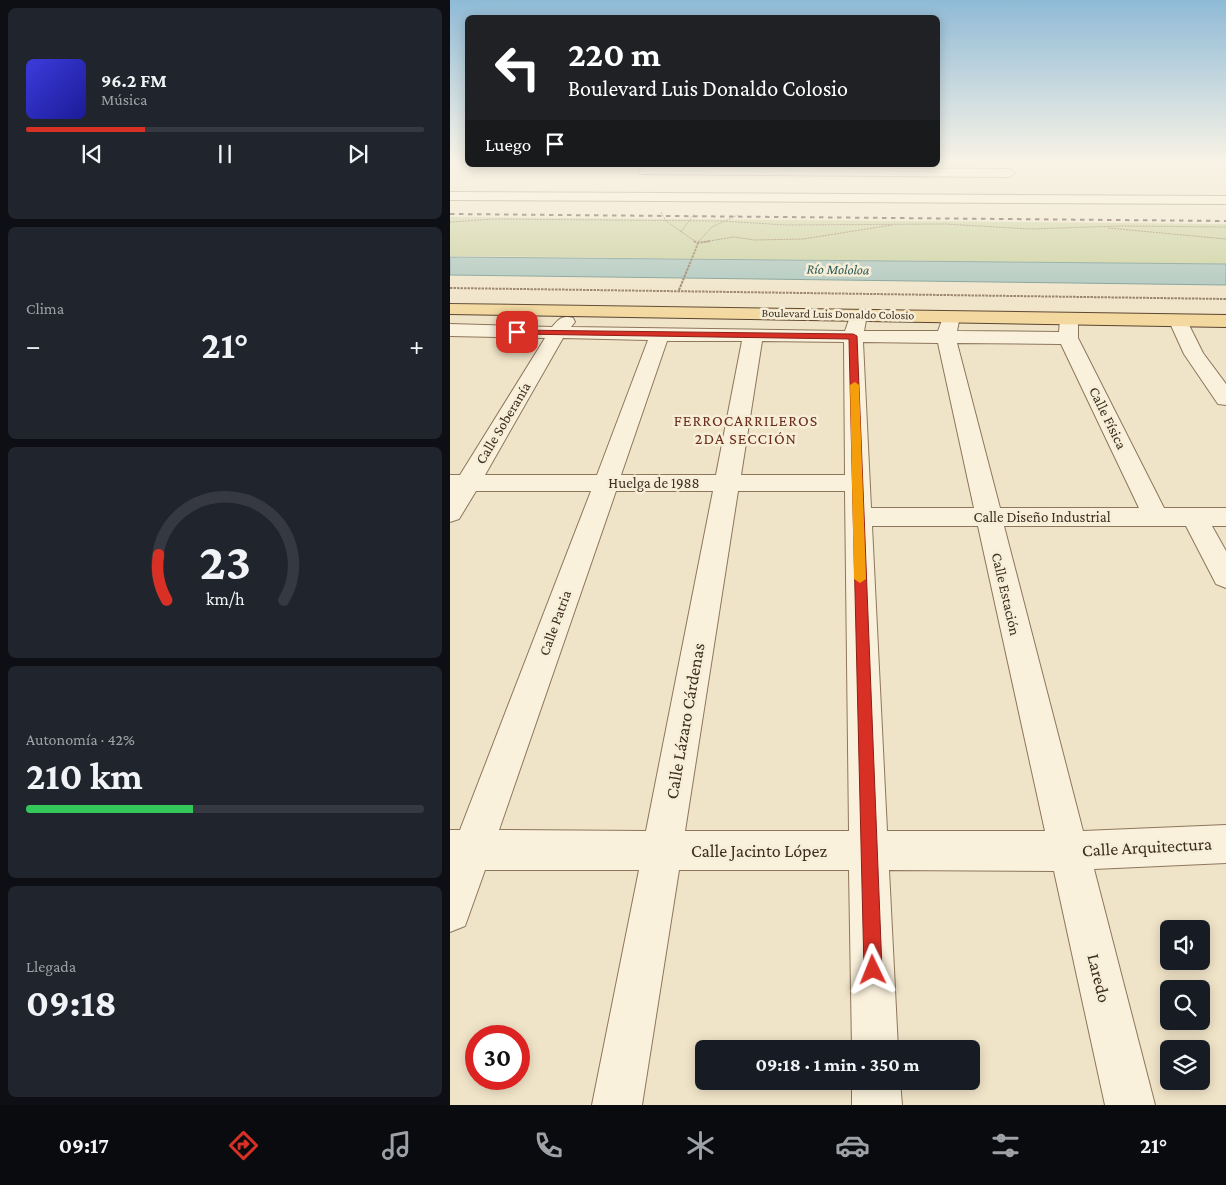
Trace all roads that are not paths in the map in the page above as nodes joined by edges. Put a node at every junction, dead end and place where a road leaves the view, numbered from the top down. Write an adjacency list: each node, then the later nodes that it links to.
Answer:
1 (450, 296): 2 (main road, Boulevard Luis Donaldo Colosio)
2 (715, 306): 3 (main road, Boulevard Luis Donaldo Colosio); 5 (main road, Boulevard Luis Donaldo Colosio); 8 (main road, Boulevard Luis Donaldo Colosio)
3 (1226, 307)
4 (450, 309): 5 (main road, Boulevard Luis Donaldo Colosio)
5 (577, 310): 12 (street, Calle Soberanía)
6 (1178, 321): 7 (main road, Boulevard Luis Donaldo Colosio); 10 (main road, Boulevard Luis Donaldo Colosio); 15 (street)
7 (1226, 322)
8 (855, 326): 9 (street, Boulevard Luis Donaldo Colosio); 14 (street, Boulevard Luis Donaldo Colosio); 19 (street)
9 (948, 326): 10 (street, Boulevard Luis Donaldo Colosio); 22 (street, Calle Estación)
10 (1068, 328): 23 (street, Calle Física)
11 (452, 333): 12 (street, Boulevard Luis Donaldo Colosio)
12 (557, 333): 13 (street, Boulevard Luis Donaldo Colosio); 16 (street, Calle Soberanía)
13 (660, 335): 14 (street, Boulevard Luis Donaldo Colosio); 17 (street, Calle Patria)
14 (753, 336): 18 (street, Calle Lázaro Cárdenas)
15 (1226, 399)
16 (459, 483): 17 (street, Huelga de 1988); 20 (street, Calle Soberanía)
17 (606, 483): 18 (street, Huelga de 1988); 28 (street, Calle Patria)
18 (727, 483): 19 (street, Huelga de 1988); 29 (street, Calle Lázaro Cárdenas)
19 (858, 483): 21 (street)
20 (450, 513)
21 (858, 517): 22 (street, Calle Diseño Industrial); 30 (street)
22 (988, 517): 23 (street, Calle Diseño Industrial); 31 (street, Calle Estación)
23 (1156, 517): 24 (street, Calle Diseño Industrial)
24 (1194, 517): 25 (street, Calle Diseño Industrial); 26 (street)
25 (1226, 517)
26 (1226, 577)
27 (1226, 844): 31 (street, Calle Arquitectura)
28 (461, 850): 29 (street, Calle Jacinto López); 32 (street, Calle Patria)
29 (662, 851): 30 (street, Calle Jacinto López); 35 (street, Calle Lázaro Cárdenas)
30 (869, 851): 31 (street, Calle Jacinto López); 33 (street)
31 (1068, 851): 37 (street, Laredo)
32 (450, 911)
33 (875, 1040)
34 (876, 1090): 36 (street)
35 (618, 1105)
36 (877, 1105)
37 (1130, 1105)

